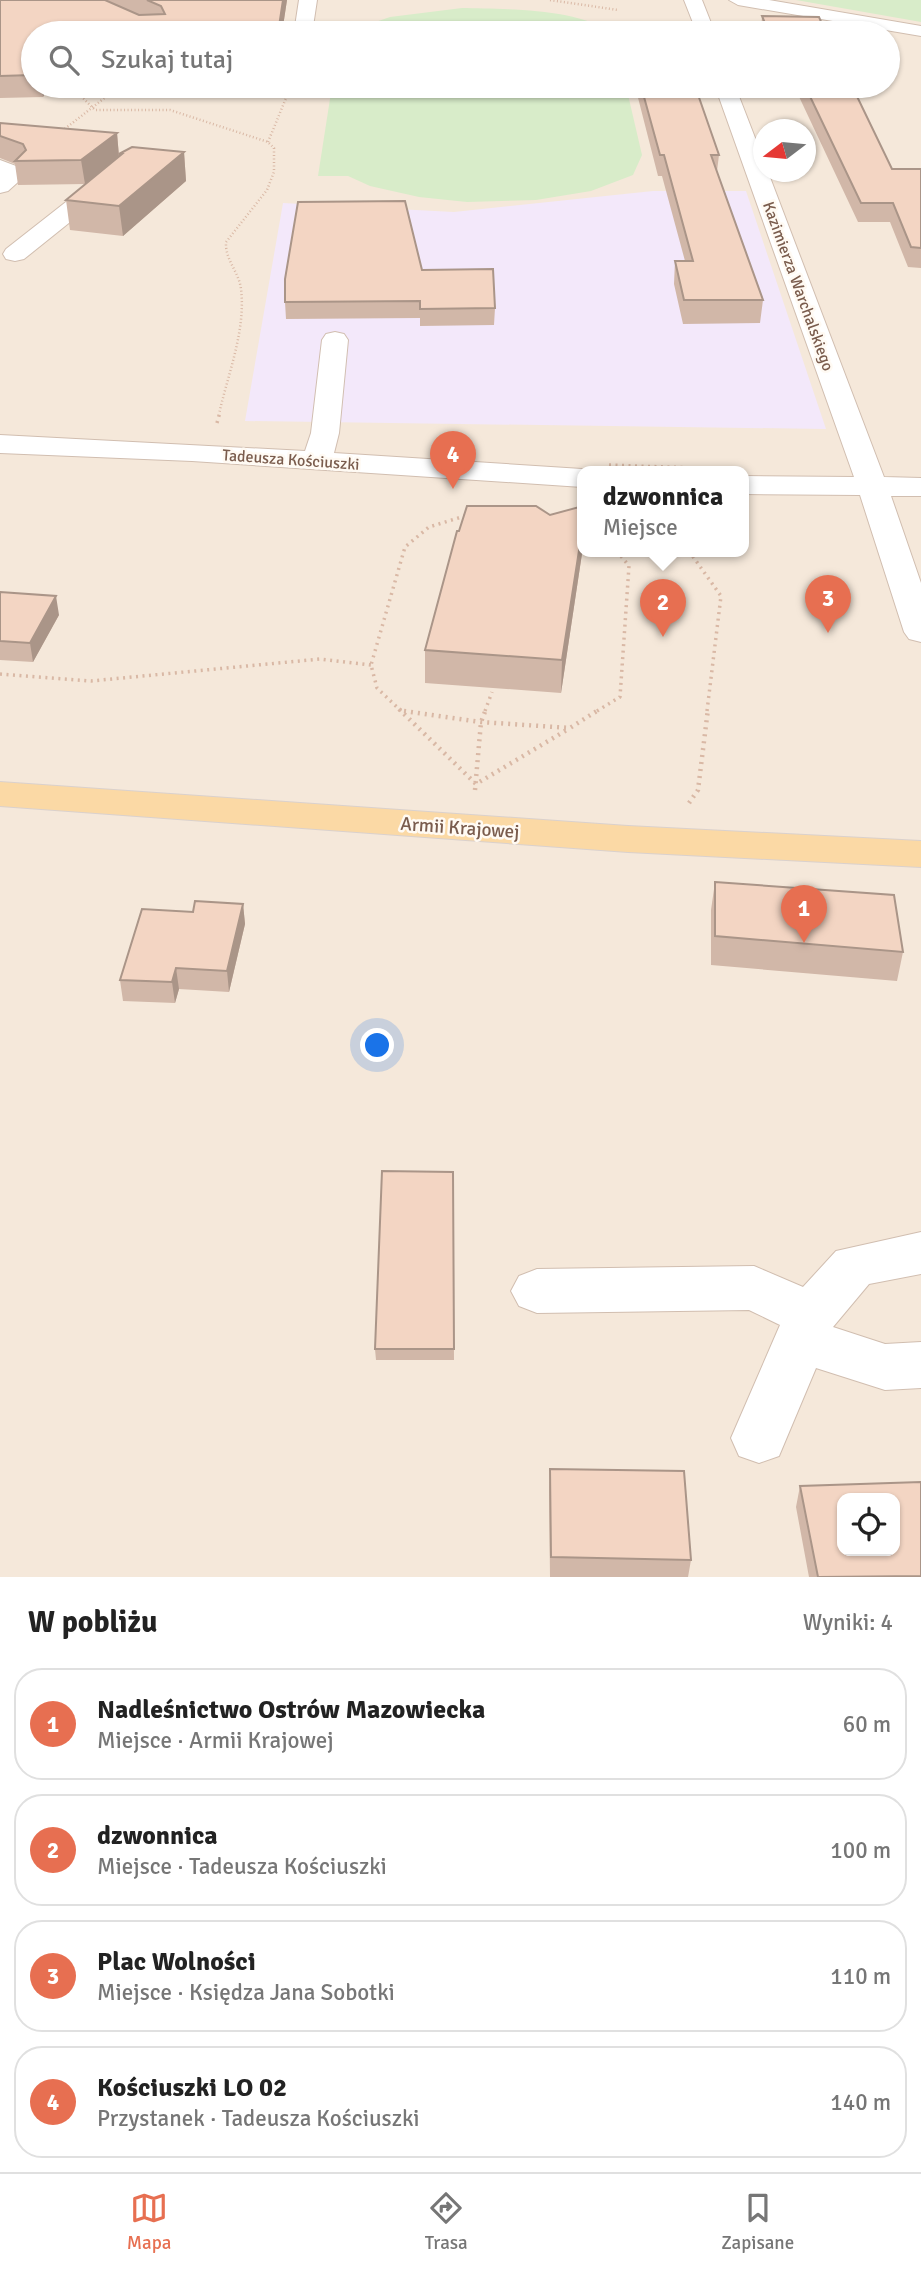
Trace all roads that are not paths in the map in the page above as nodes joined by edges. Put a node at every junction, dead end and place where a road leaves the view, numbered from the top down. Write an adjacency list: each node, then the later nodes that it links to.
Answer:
1 (308, 0): 4 (street)
2 (693, 0): 5 (street)
3 (738, 0): 6 (street)
4 (305, 21)
5 (701, 21)
6 (862, 21)
7 (900, 27): 8 (street)
8 (921, 31)
9 (729, 98): 20 (street, Kazimierza Warchalskiego)
10 (129, 164): 13 (street)
11 (0, 167): 12 (street)
12 (0, 186)
13 (5, 258)
14 (335, 340): 16 (street)
15 (0, 444): 16 (street, Tadeusza Kościuszki)
16 (317, 461): 17 (street, Tadeusza Kościuszki)
17 (577, 478)
18 (749, 485): 20 (street)
19 (921, 487): 20 (street)
20 (872, 488): 21 (street, Kazimierza Warchalskiego)
21 (921, 632)
22 (0, 794): 23 (main road, Armii Krajowej)
23 (921, 854)
24 (921, 1253): 26 (street)
25 (537, 1291): 26 (street)
26 (806, 1328): 27 (street); 28 (street)
27 (921, 1365)
28 (759, 1438)

